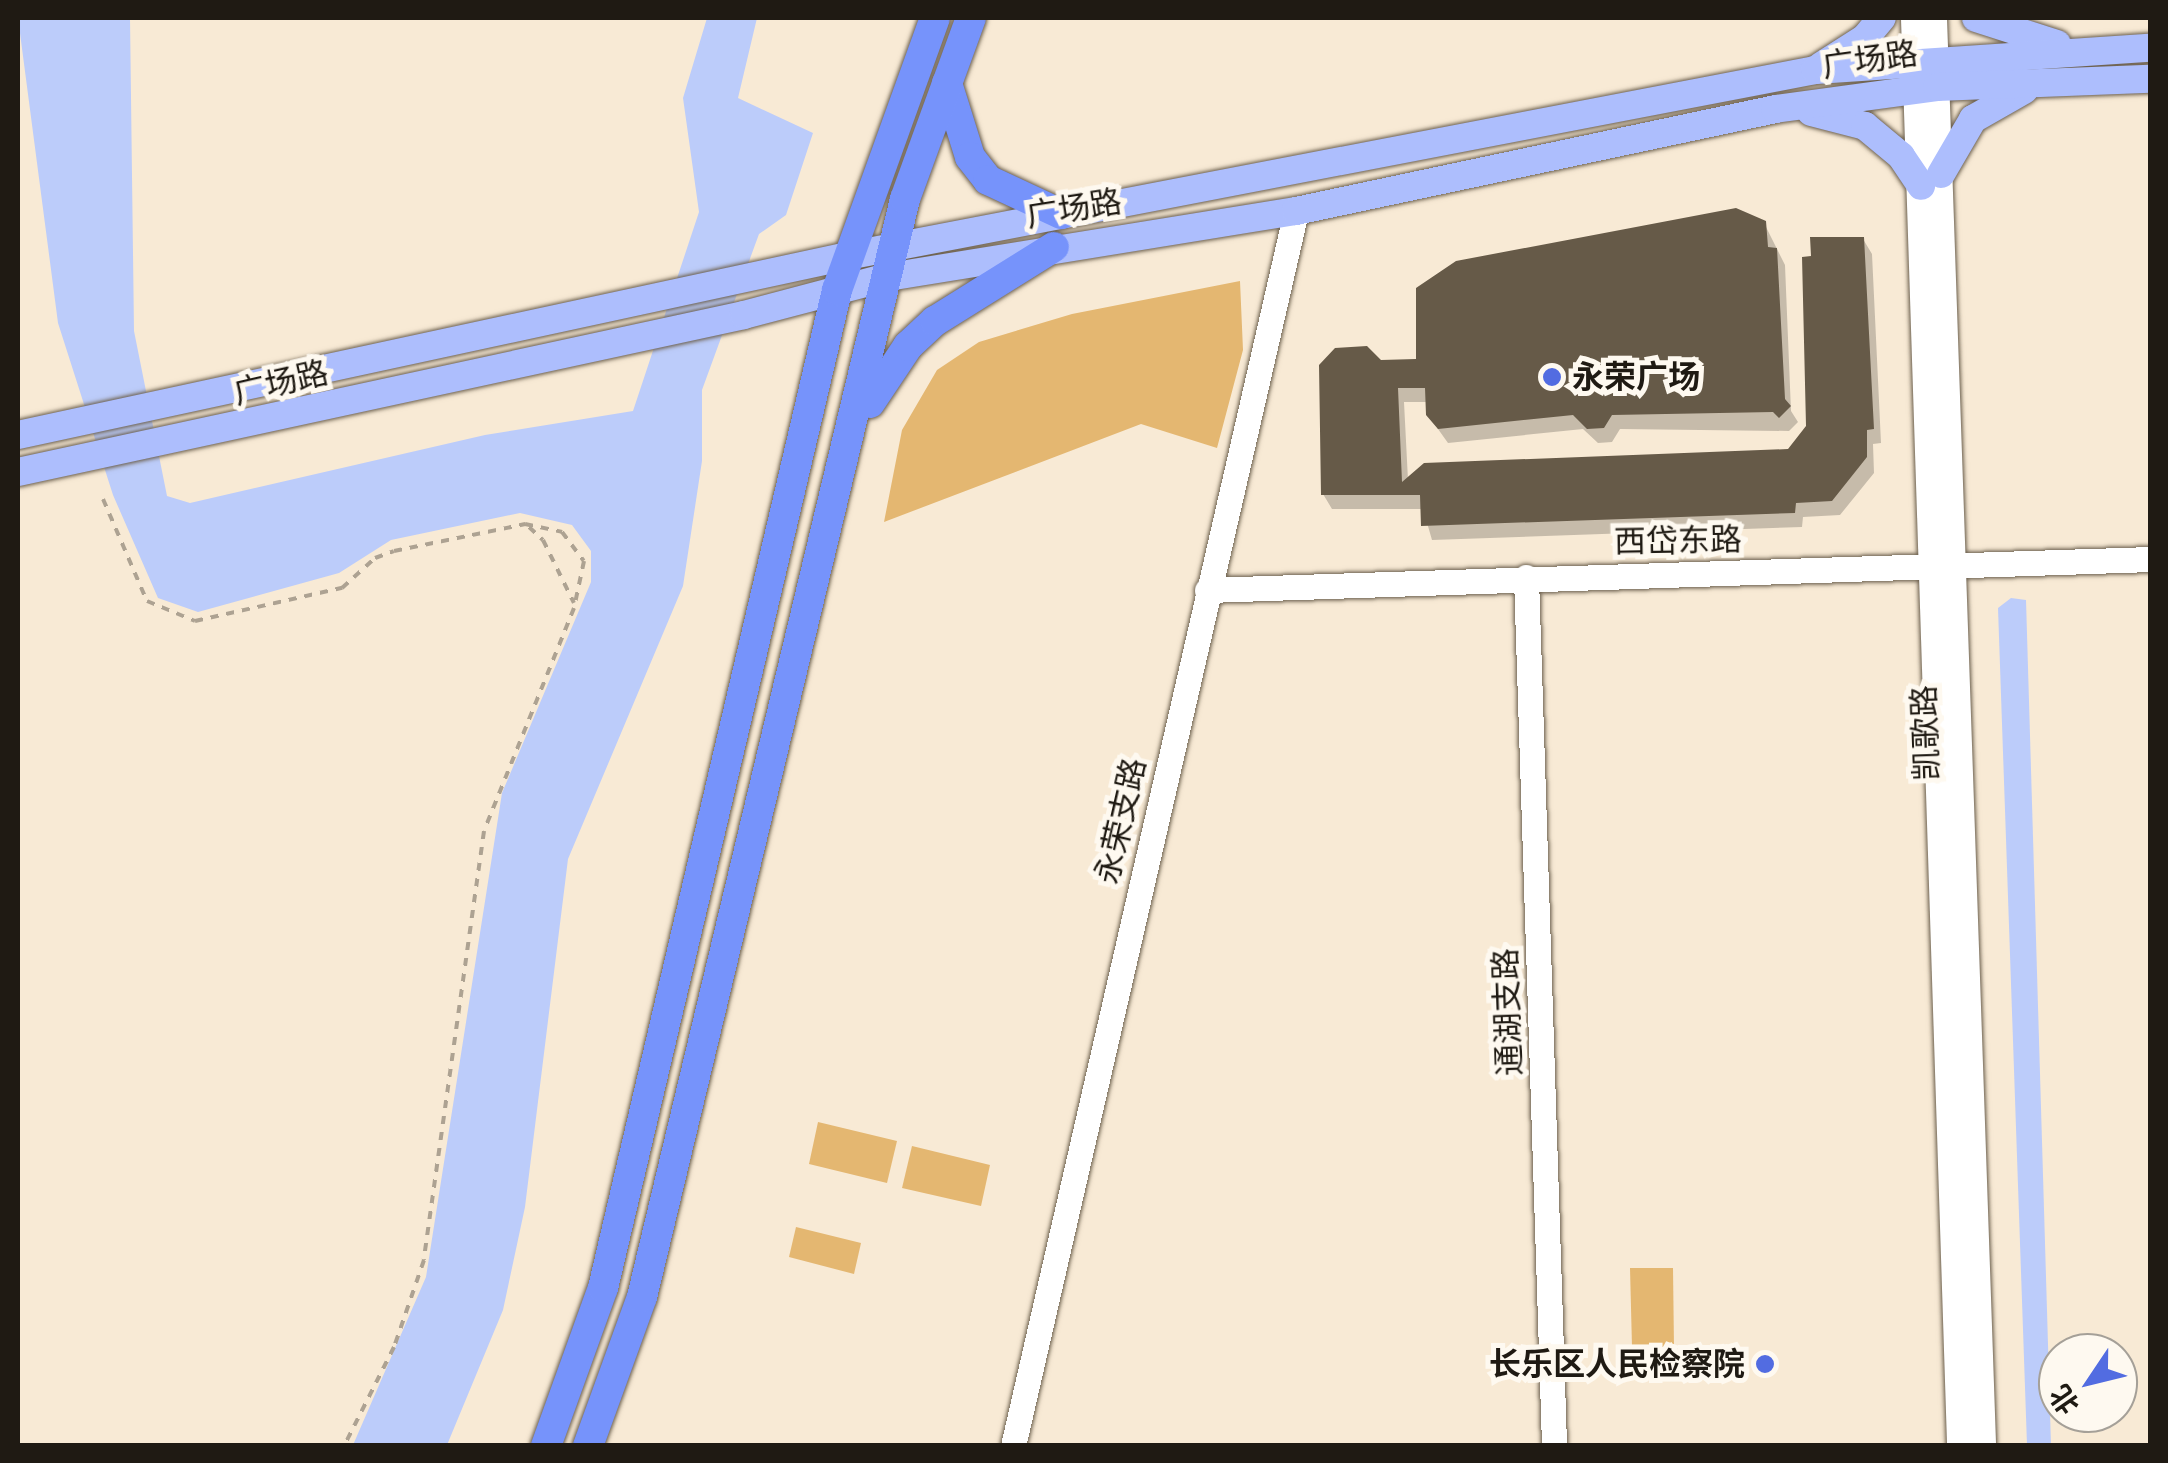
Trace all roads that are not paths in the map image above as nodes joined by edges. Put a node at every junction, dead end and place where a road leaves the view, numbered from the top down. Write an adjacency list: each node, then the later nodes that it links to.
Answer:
1 (935, 18): 20 (highway)
2 (971, 18): 12 (highway)
3 (1882, 18): 9 (main road)
4 (1913, 18): 10 (street, 凯歌路)
5 (1934, 18): 10 (street, 凯歌路)
6 (1976, 18): 8 (main road)
7 (2150, 48): 8 (main road, 广场路)
8 (2082, 51): 10 (main road, 广场路)
9 (1814, 70): 10 (main road, 广场路); 17 (main road, 广场路)
10 (1925, 74): 13 (main road, 广场路); 14 (main road, 广场路); 15 (street, 凯歌路)
11 (2150, 80): 13 (main road, 广场路)
12 (947, 83): 17 (highway); 18 (highway)
13 (2044, 84): 15 (main road)
14 (1775, 109): 15 (main road); 16 (main road, 广场路)
15 (1931, 180): 27 (street, 凯歌路)
16 (1296, 211): 19 (main road, 广场路); 29 (street, 永荣支路)
17 (1061, 214): 18 (main road, 广场路)
18 (896, 246): 20 (main road, 广场路); 21 (highway)
19 (1054, 248): 21 (main road, 广场路); 24 (highway)
20 (847, 256): 22 (highway); 23 (main road, 广场路)
21 (888, 276): 22 (main road, 广场路); 24 (highway)
22 (837, 290): 25 (main road, 广场路); 30 (highway)
23 (18, 435)
24 (853, 436): 31 (highway)
25 (18, 472)
26 (2150, 558): 27 (street, 西岱东路)
27 (1942, 567): 28 (street, 西岱东路); 34 (street, 凯歌路); 35 (street, 凯歌路)
28 (1526, 577): 29 (street, 西岱东路); 33 (street, 通湖支路)
29 (1206, 590): 32 (street, 永荣支路)
30 (546, 1446)
31 (588, 1446)
32 (1012, 1446)
33 (1554, 1446)
34 (1959, 1446)
35 (1984, 1446)

